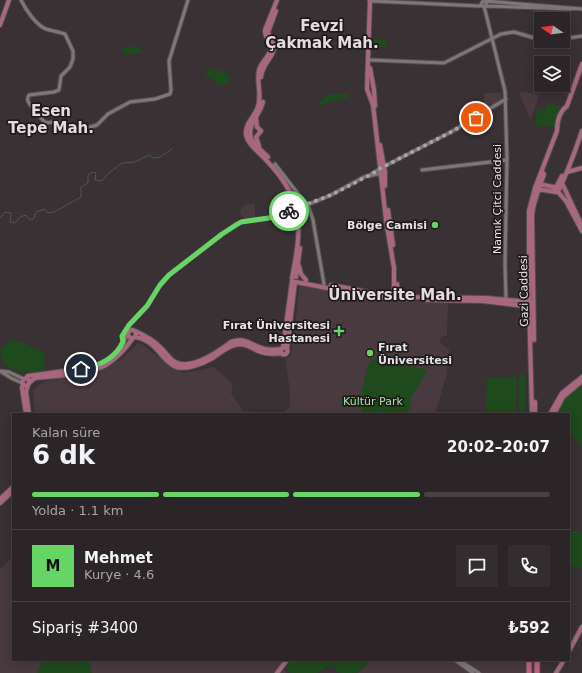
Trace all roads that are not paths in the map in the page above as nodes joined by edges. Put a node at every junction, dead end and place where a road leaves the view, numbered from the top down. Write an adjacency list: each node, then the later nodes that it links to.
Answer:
1 (9, 0): 9 (main road)
2 (21, 0): 3 (street)
3 (188, 0)
4 (279, 0): 17 (main road); 36 (main road)
5 (371, 0): 7 (street); 14 (main road); 22 (main road)
6 (484, 1): 7 (street, Namık Çitci Caddesi); 8 (street)
7 (484, 5): 8 (street); 11 (street, Namık Çitci Caddesi)
8 (582, 9)
9 (0, 25)
10 (582, 36): 13 (street)
11 (493, 38): 12 (street); 14 (street); 16 (street, Namık Çitci Caddesi)
12 (534, 38)
13 (570, 38)
14 (370, 60): 22 (main road)
15 (582, 64): 32 (main road, Gazi Caddesi)
16 (506, 99): 20 (street, Namık Çitci Caddesi); 22 (street)
17 (256, 117): 19 (main road); 19 (main road)
18 (582, 131): 23 (main road)
19 (259, 148): 36 (main road)
20 (507, 160): 26 (street); 44 (street, Namık Çitci Caddesi)
21 (275, 164): 35 (street)
22 (382, 167): 27 (main road); 29 (street)
23 (570, 167): 24 (main road); 28 (main road)
24 (576, 169): 25 (main road); 28 (main road)
25 (582, 169): 28 (main road)
26 (422, 170)
27 (383, 172): 29 (street); 30 (main road); 43 (main road)
28 (566, 173): 31 (main road); 33 (main road)
29 (371, 175): 30 (street); 35 (street)
30 (382, 179): 43 (main road)
31 (562, 183): 33 (main road); 34 (main road)
32 (538, 186): 33 (main road); 45 (main road, Gazi Caddesi)
33 (557, 190): 34 (main road); 38 (main road)
34 (566, 193): 37 (main road)
35 (308, 205): 36 (street); 42 (street)
36 (298, 208): 39 (main road); 40 (main road); 49 (street)
37 (582, 226)
38 (582, 231)
39 (298, 264): 40 (main road); 41 (main road)
40 (295, 280): 41 (main road); 43 (main road); 50 (main road)
41 (306, 280): 42 (main road)
42 (324, 284): 43 (main road)
43 (396, 295): 44 (main road); 45 (main road)
44 (506, 299): 45 (main road)
45 (531, 305): 58 (main road, Gazi Caddesi)
46 (135, 331): 47 (main road); 48 (main road); 50 (main road)
47 (128, 333): 48 (main road); 49 (main road)
48 (134, 337): 50 (main road); 55 (main road)
49 (123, 342): 53 (main road)
50 (283, 350)
51 (0, 371): 53 (street); 55 (street)
52 (582, 377): 59 (main road)
53 (25, 378): 55 (main road)
54 (582, 381): 60 (main road)
55 (26, 384): 56 (main road); 57 (main road)
56 (26, 413)
57 (29, 413)
58 (534, 413)
59 (551, 413)
60 (555, 413)
61 (12, 487): 63 (main road)
62 (12, 492): 64 (main road)
63 (0, 499)
64 (0, 503)
65 (582, 627): 67 (main road)
66 (582, 632): 68 (main road)
67 (570, 649)
68 (570, 652)
69 (285, 661): 75 (main road)
70 (456, 661): 76 (street)
71 (461, 661): 77 (street)
72 (533, 661): 78 (highway)
73 (533, 661): 79 (highway)
74 (564, 661): 80 (main road)
75 (276, 673)
76 (473, 673)
77 (479, 673)
78 (531, 673)
79 (537, 673)
80 (558, 673)

